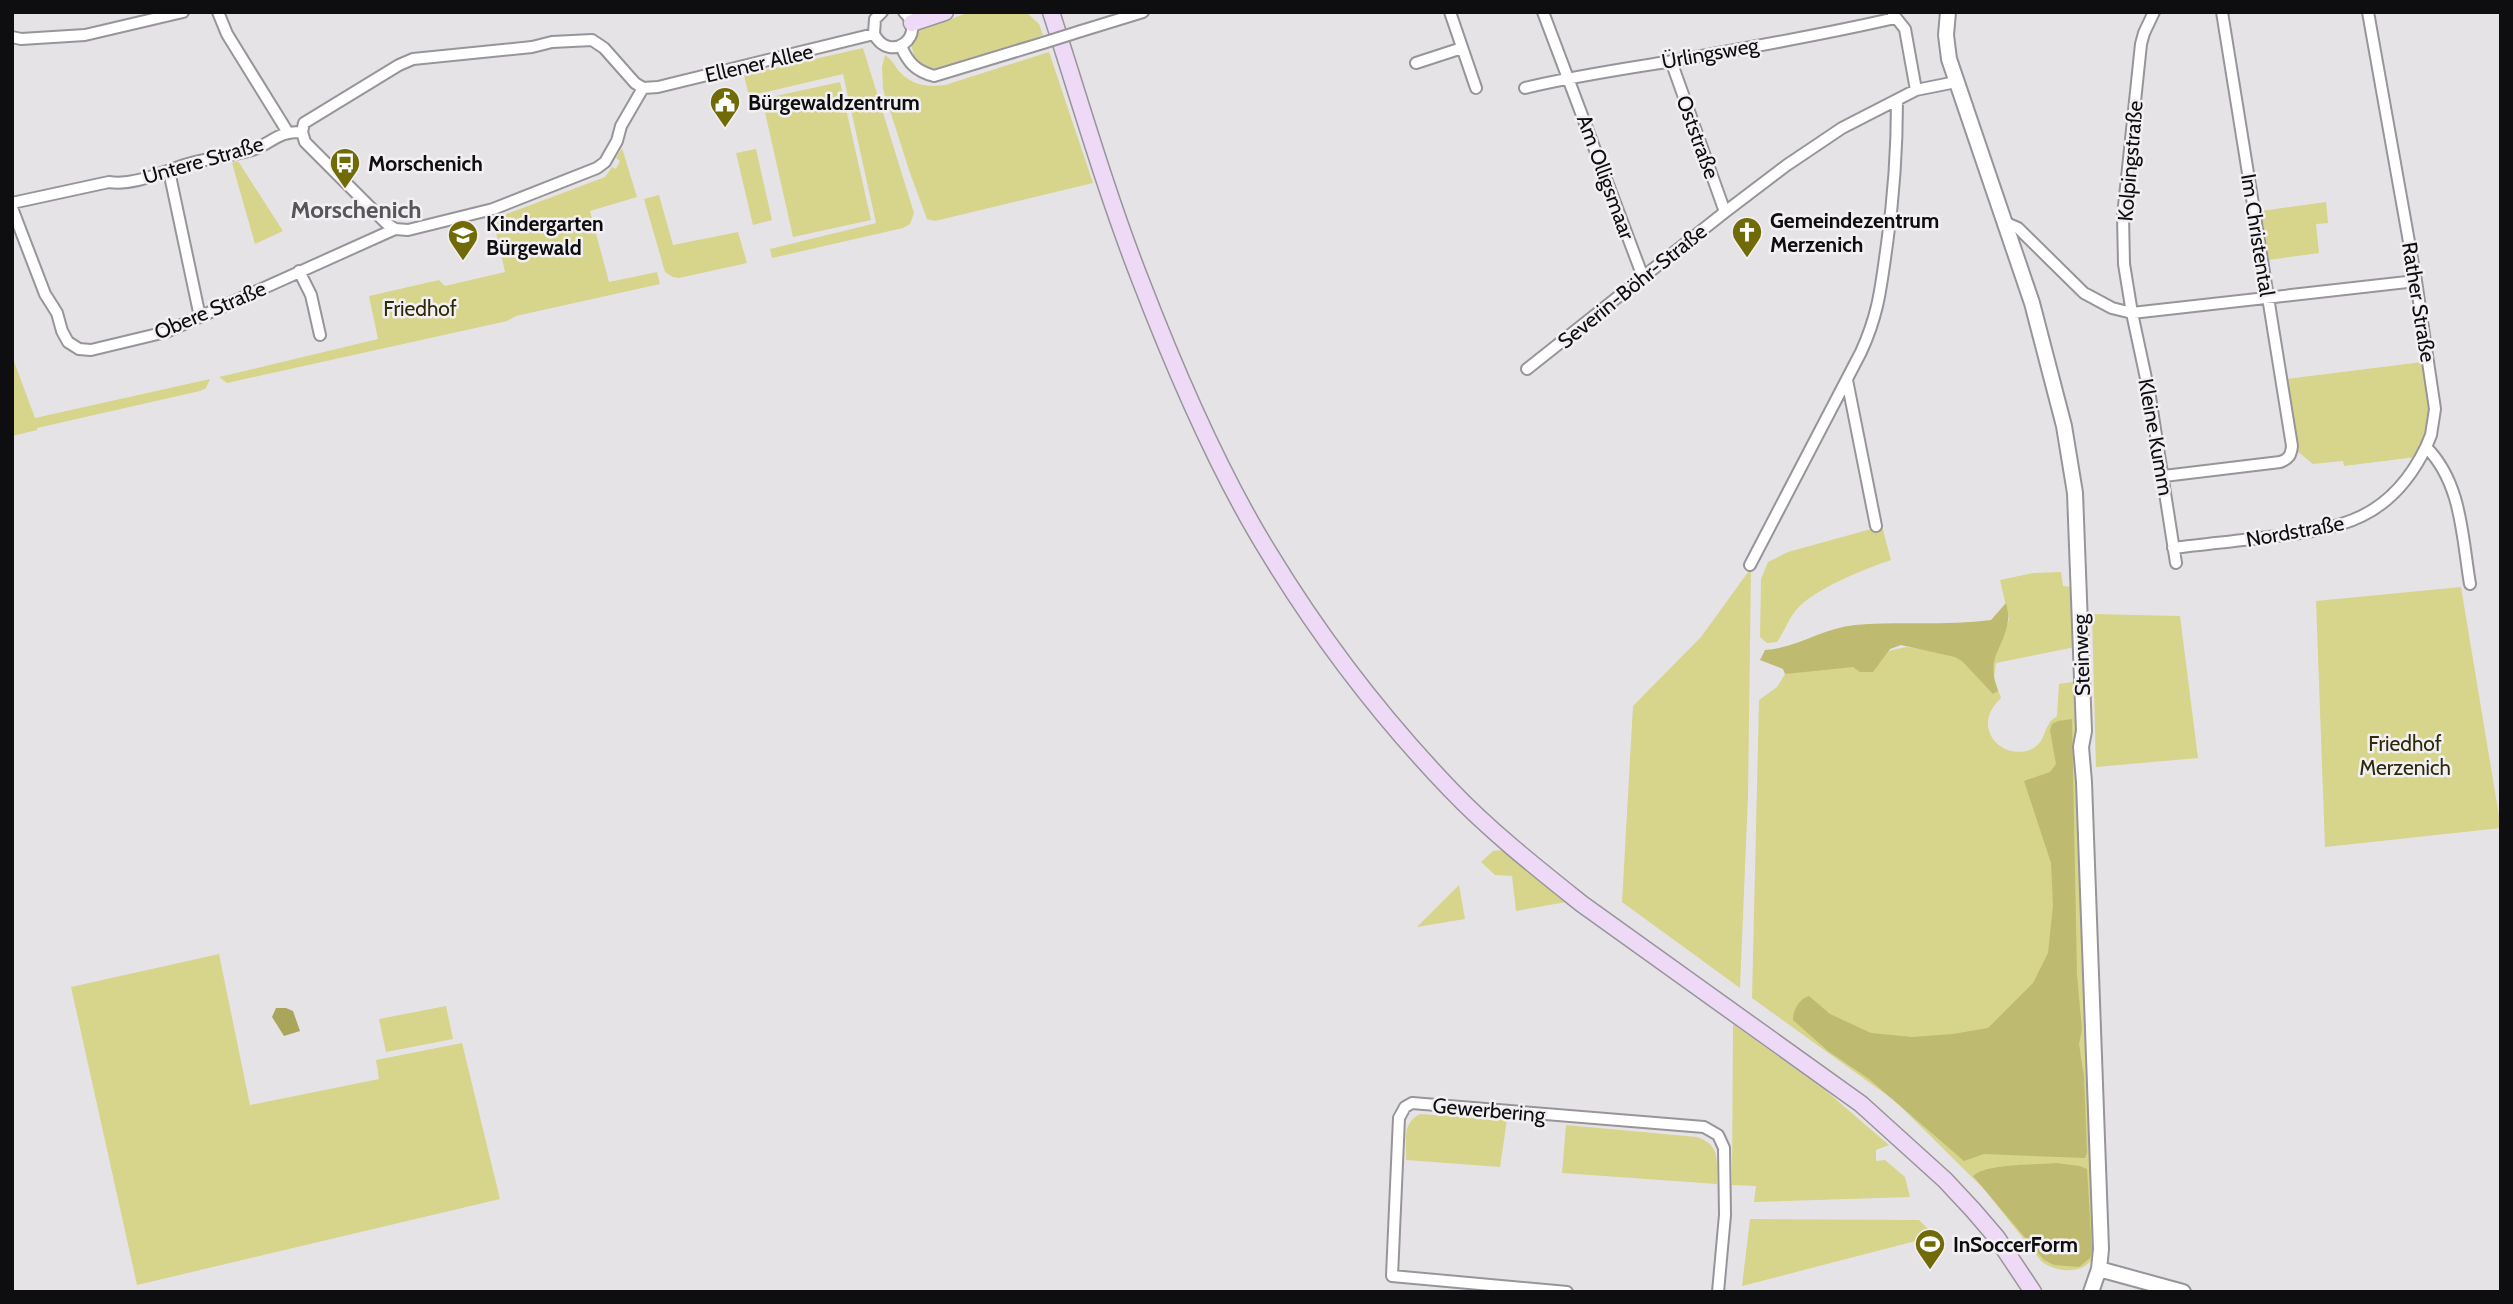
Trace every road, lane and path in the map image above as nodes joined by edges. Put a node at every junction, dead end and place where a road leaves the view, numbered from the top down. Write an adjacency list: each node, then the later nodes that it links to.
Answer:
1 (133, 12): 17 (street)
2 (183, 12): 17 (street)
3 (218, 12): 31 (street)
4 (882, 12): 18 (street)
5 (945, 12): 15 (main road)
6 (1041, 12): 16 (main road)
7 (1143, 12): 20 (street, bridge)
8 (1450, 12): 21 (street)
9 (1543, 12): 24 (street, Am Olligsmaar)
10 (1948, 12): 25 (street, Steinweg)
11 (2154, 12): 42 (street, Kolpingstraße)
12 (2222, 12): 41 (street, Im Christental)
13 (2368, 12): 40 (street, Rather Straße)
14 (1893, 15): 22 (street, Ürlingsweg); 29 (street)
15 (908, 18): 20 (street)
16 (1053, 20): 54 (main road)
17 (136, 24): 19 (street)
18 (874, 34): 20 (street); 26 (street, Ellener Allee)
19 (12, 37)
20 (901, 46)
21 (1462, 48): 23 (street); 27 (street)
22 (1671, 61): 24 (street, Ürlingsweg); 35 (street, Oststraße)
23 (1416, 63)
24 (1569, 77): 28 (street, Ürlingsweg); 39 (street, Am Olligsmaar)
25 (1956, 82): 29 (street, Severin-Böhr-Straße); 36 (street, Steinweg)
26 (643, 88): 32 (street); 37 (street, Obere Straße)
27 (1476, 88)
28 (1525, 88)
29 (1916, 90): 30 (street, Severin-Böhr-Straße)
30 (1897, 100): 35 (street, Severin-Böhr-Straße); 46 (street)
31 (287, 131): 32 (street, Untere Straße); 33 (street, Untere Straße)
32 (302, 132): 37 (street)
33 (169, 171): 34 (street, Untere Straße); 43 (street)
34 (12, 206): 43 (street, Obere Straße)
35 (1725, 212): 39 (street, Severin-Böhr-Straße)
36 (2004, 222): 42 (street); 55 (street, Steinweg)
37 (396, 229): 38 (street, Obere Straße)
38 (299, 271): 43 (street, Obere Straße); 44 (street)
39 (1643, 277): 45 (street, Severin-Böhr-Straße)
40 (2416, 281): 41 (street); 47 (street, Rather Straße)
41 (2269, 298): 42 (street); 48 (street, Im Christental)
42 (2132, 313): 48 (street, Kleine Kumm)
43 (200, 317)
44 (320, 335)
45 (1527, 369)
46 (1847, 380): 49 (street); 52 (street)
47 (2426, 447): 50 (street, Nordstraße); 53 (street)
48 (2164, 476): 50 (street, Kleine Kumm)
49 (1876, 526)
50 (2173, 548): 51 (street, Kleine Kumm)
51 (2176, 563)
52 (1750, 565)
53 (2470, 584)
54 (2021, 1274): 59 (main road); 60 (main road)
55 (2095, 1281): 61 (street); 62 (street)
56 (1498, 1289): 57 (street, Gewerbering); 58 (street, Gewerbering)
57 (1567, 1292)
58 (1718, 1292)
59 (2022, 1292)
60 (2033, 1292)
61 (2080, 1292)
62 (2183, 1292)

